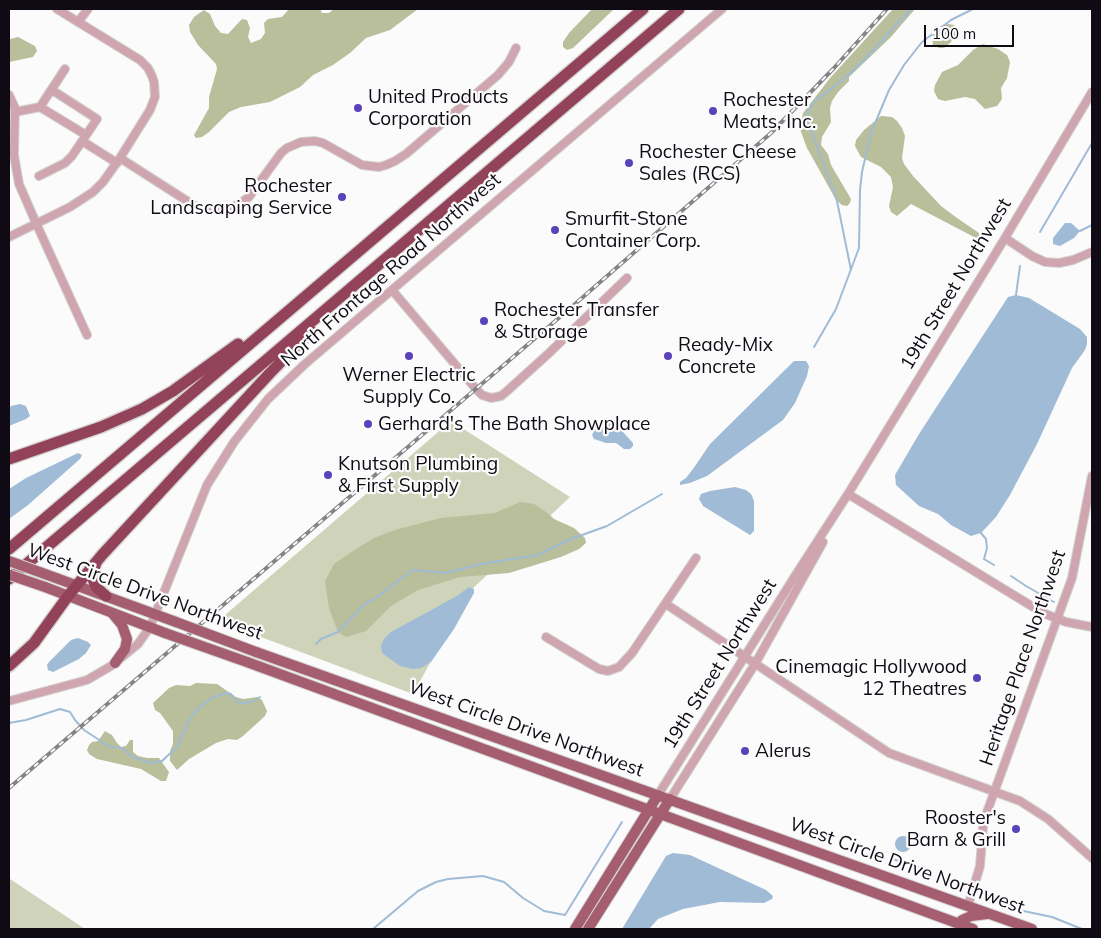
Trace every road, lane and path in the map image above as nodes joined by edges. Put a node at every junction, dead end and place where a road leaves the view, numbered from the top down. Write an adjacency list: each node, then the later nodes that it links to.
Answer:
1 (57, 9): 6 (street)
2 (88, 9): 6 (street)
3 (643, 9): 24 (highway)
4 (679, 9): 18 (highway)
5 (722, 9): 23 (street, North Frontage Road Northwest)
6 (78, 22): 15 (street)
7 (516, 48): 15 (street)
8 (65, 69): 9 (street)
9 (52, 90): 12 (street); 14 (street)
10 (1092, 92): 20 (street, 19th Street Northwest)
11 (9, 95): 13 (street)
12 (40, 107): 13 (street); 14 (street)
13 (15, 112): 17 (street)
14 (84, 138): 15 (street); 16 (street)
15 (118, 160): 17 (street)
16 (39, 176)
17 (36, 223): 19 (street); 25 (street)
18 (418, 230): 31 (highway); 34 (highway)
19 (9, 237)
20 (1005, 238): 21 (street); 28 (street, 19th Street Northwest)
21 (1092, 252)
22 (627, 278): 23 (street)
23 (392, 290): 40 (street, North Frontage Road Northwest)
24 (308, 294): 26 (highway); 29 (highway)
25 (87, 335)
26 (9, 459)
27 (1092, 476): 41 (street, Heritage Place Northwest)
28 (848, 494): 41 (street); 45 (street, 19th Street Northwest); 47 (street, 19th Street Northwest)
29 (9, 549)
30 (696, 558): 38 (street)
31 (98, 560): 35 (highway); 37 (highway)
32 (9, 561): 35 (main road, West Circle Drive Northwest, bridge)
33 (9, 575): 36 (main road, West Circle Drive Northwest, bridge)
34 (9, 579)
35 (76, 586): 36 (highway); 37 (main road, West Circle Drive Northwest)
36 (68, 596): 39 (main road, West Circle Drive Northwest); 48 (highway)
37 (106, 596): 40 (main road, West Circle Drive Northwest)
38 (666, 604): 44 (street); 45 (street)
39 (111, 612): 42 (main road, West Circle Drive Northwest); 46 (main road)
40 (156, 614): 42 (street, North Frontage Road Northwest); 51 (main road, West Circle Drive Northwest, bridge)
41 (1057, 619): 43 (street); 50 (street, Heritage Place Northwest)
42 (150, 627): 46 (street, North Frontage Road Northwest); 53 (main road, West Circle Drive Northwest, bridge)
43 (1092, 627)
44 (546, 637)
45 (744, 657): 47 (street); 51 (street, 19th Street Northwest)
46 (115, 663): 49 (street, North Frontage Road Northwest)
47 (754, 664): 50 (street); 52 (street, 19th Street Northwest)
48 (9, 666)
49 (9, 701)
50 (994, 791): 55 (street); 56 (street, Heritage Place Northwest)
51 (658, 795): 52 (main road, West Circle Drive Northwest); 53 (main road, 19th Street Northwest)
52 (670, 799): 54 (main road, 19th Street Northwest); 56 (main road, West Circle Drive Northwest)
53 (648, 810): 54 (main road, West Circle Drive Northwest); 59 (main road, 19th Street Northwest)
54 (661, 815): 58 (main road, West Circle Drive Northwest); 60 (main road, 19th Street Northwest)
55 (1092, 858)
56 (968, 906): 57 (main road, West Circle Drive Northwest)
57 (990, 914): 58 (main road); 62 (main road, West Circle Drive Northwest)
58 (958, 927): 61 (main road, West Circle Drive Northwest)
59 (574, 929)
60 (588, 929)
61 (972, 929)
62 (1032, 929)

